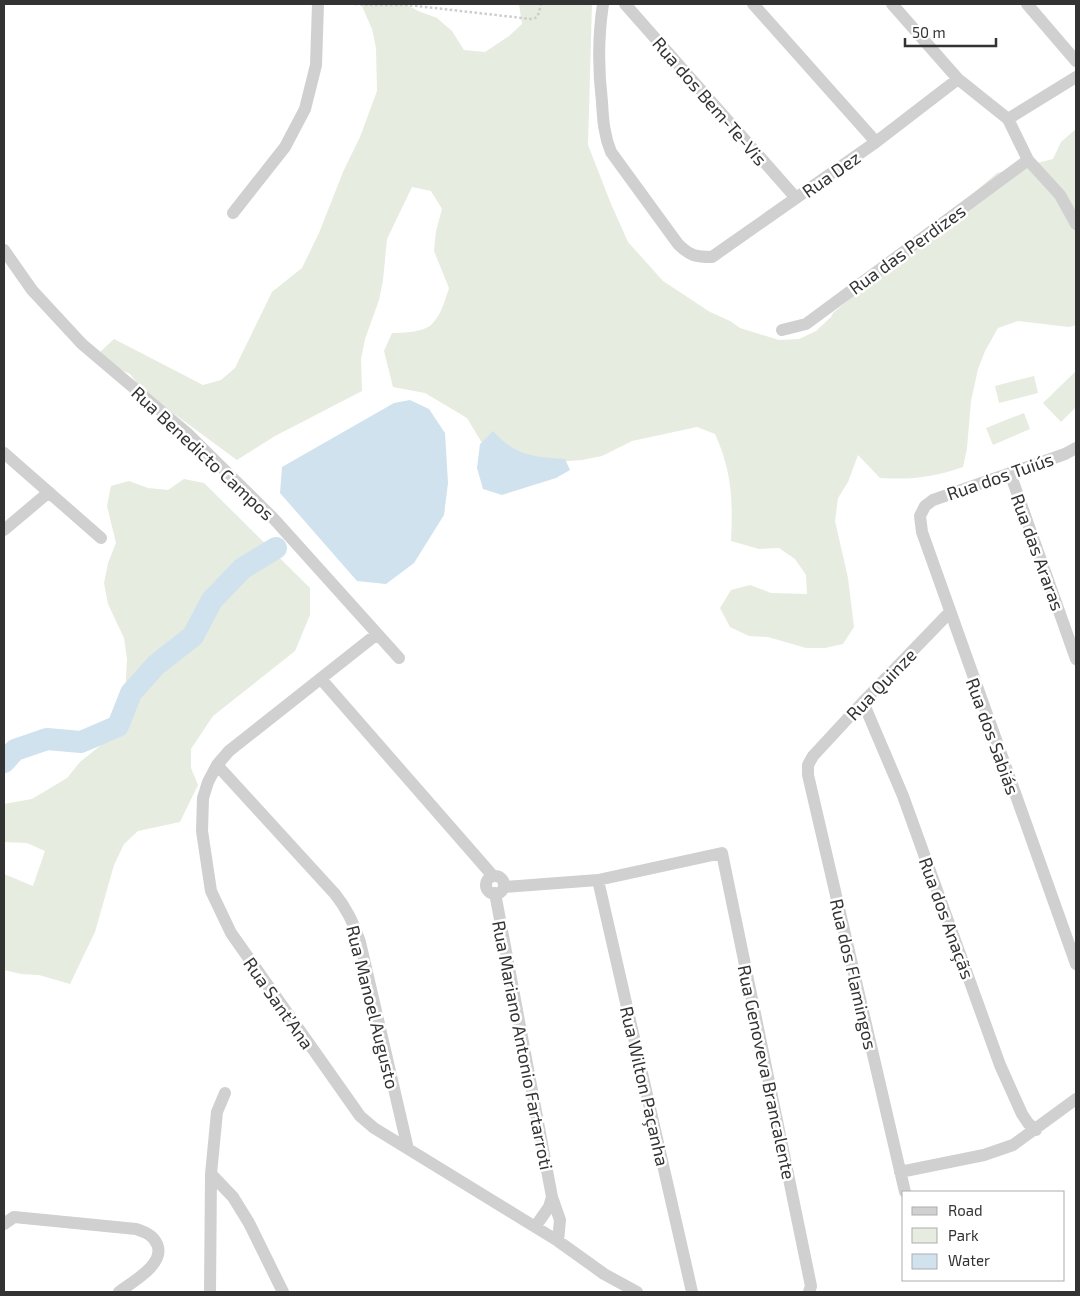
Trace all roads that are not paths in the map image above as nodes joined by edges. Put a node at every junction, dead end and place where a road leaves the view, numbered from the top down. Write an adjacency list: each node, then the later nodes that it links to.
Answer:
1 (318, 4): 14 (street)
2 (603, 4): 13 (street, Rua Dez)
3 (625, 4): 13 (street, Rua dos Bem-Te-Vis)
4 (753, 4): 11 (street)
5 (892, 4): 9 (street)
6 (1027, 4): 7 (street)
7 (1076, 61)
8 (1076, 77): 10 (street)
9 (958, 79): 10 (street); 11 (street, Rua Dez)
10 (1008, 119): 12 (street)
11 (876, 142): 13 (street, Rua Dez)
12 (1028, 160): 15 (street); 17 (street, Rua das Perdizes)
13 (796, 198)
14 (233, 213)
15 (1076, 224)
16 (4, 250): 26 (street, Rua Benedicto Campos)
17 (782, 330)
18 (1076, 448): 20 (street, Rua dos Tuiús)
19 (4, 454): 21 (street)
20 (1010, 474): 22 (street, Rua dos Tuiús); 28 (street, Rua das Araras)
21 (49, 492): 23 (street); 24 (street)
22 (926, 506): 25 (street, Rua dos Sabiás)
23 (4, 530)
24 (101, 538)
25 (949, 614): 30 (street, Rua Quinze); 35 (street, Rua dos Sabiás)
26 (377, 634): 27 (street, Rua Benedicto Campos); 29 (street, Rua Sant’Ana)
27 (399, 658)
28 (1076, 659)
29 (322, 679): 32 (street, Rua Sant’Ana); 34 (street, Rua Mariano Antonio Fartarroti)
30 (863, 702): 31 (street, Rua Quinze); 38 (street, Rua dos Anaçãs)
31 (813, 756): 40 (street, Rua dos Flamingos)
32 (217, 765): 39 (street, Rua Manoel Augusto); 39 (street, Rua Sant’Ana)
33 (598, 880): 34 (street); 51 (street, Rua Wilton Paçanha); 52 (street, Rua Genoveva Brancalente)
34 (499, 890): 43 (street, Rua Mariano Antonio Fartarroti)
35 (1076, 964)
36 (225, 1093): 41 (street)
37 (1076, 1099): 38 (street)
38 (1036, 1130): 40 (street)
39 (408, 1149): 45 (street, Rua Sant’Ana)
40 (900, 1172): 42 (street, Rua dos Flamingos)
41 (211, 1174): 48 (street); 49 (street)
42 (905, 1191)
43 (552, 1197): 45 (street); 46 (street, Rua Mariano Antonio Fartarroti)
44 (4, 1224): 47 (street)
45 (535, 1227): 46 (street, Rua Sant’Ana)
46 (558, 1241): 50 (street, Rua Sant’Ana)
47 (119, 1292)
48 (210, 1292)
49 (283, 1292)
50 (637, 1292)
51 (692, 1292)
52 (809, 1292)

